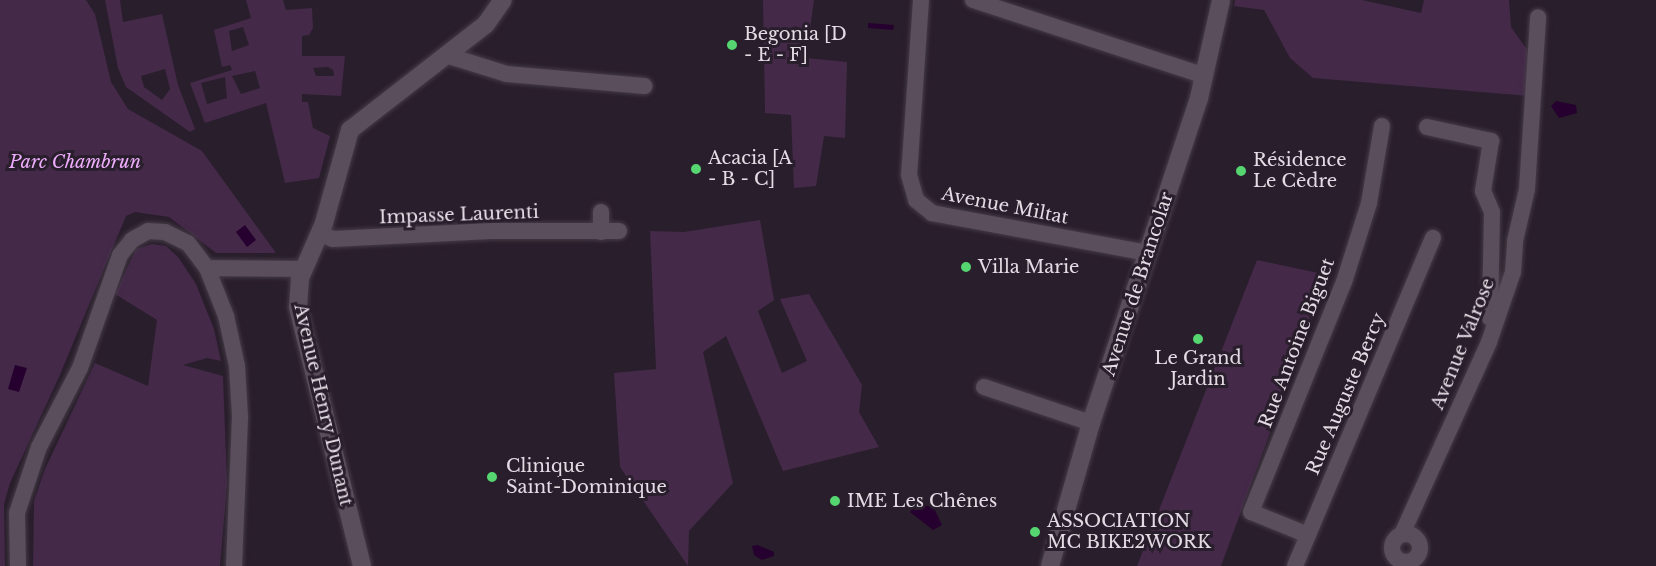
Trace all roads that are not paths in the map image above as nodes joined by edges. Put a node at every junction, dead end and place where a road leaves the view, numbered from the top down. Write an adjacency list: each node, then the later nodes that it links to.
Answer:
1 (504, 0): 6 (street, Avenue Henry Dunant)
2 (921, 0): 16 (street, Avenue Miltat)
3 (973, 0): 7 (street)
4 (1221, 0): 7 (street, Avenue de Brancolar)
5 (1538, 17): 19 (street, Avenue Valrose)
6 (446, 55): 8 (street); 14 (street, Avenue Henry Dunant)
7 (1205, 76): 16 (street, Avenue de Brancolar)
8 (644, 86)
9 (1382, 126): 23 (street, Rue Antoine Biguet)
10 (1427, 127): 19 (street)
11 (601, 212): 13 (street)
12 (619, 231): 13 (street, Impasse Laurenti)
13 (601, 232): 14 (street, Impasse Laurenti)
14 (320, 233): 18 (street, Avenue Henry Dunant)
15 (1433, 238): 23 (street, Rue Auguste Bercy)
16 (1147, 253): 21 (street, Avenue de Brancolar)
17 (207, 268): 18 (street); 25 (street); 26 (street)
18 (303, 269): 27 (street, Avenue Henry Dunant)
19 (1489, 342): 22 (street, Avenue Valrose)
20 (984, 387): 21 (street)
21 (1091, 423): 28 (street, Avenue de Brancolar)
22 (1402, 534): 24 (street, Avenue Valrose); 24 (street, Avenue Valrose)
23 (1308, 535): 29 (street, Rue Auguste Bercy)
24 (1392, 560)
25 (18, 566)
26 (234, 566)
27 (362, 566)
28 (1050, 566)
29 (1295, 566)

